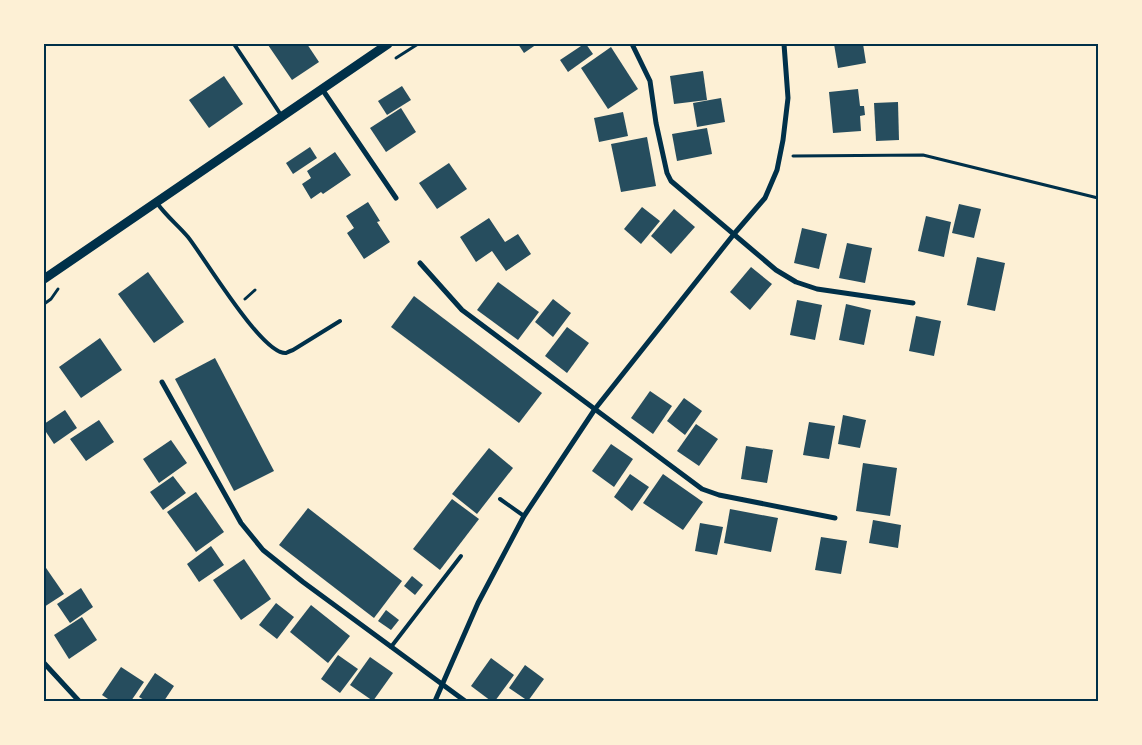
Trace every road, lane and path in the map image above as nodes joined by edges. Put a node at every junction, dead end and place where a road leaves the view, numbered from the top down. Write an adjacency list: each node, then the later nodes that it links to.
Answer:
1 (234, 44): 6 (lane)
2 (388, 44): 5 (street)
3 (632, 44): 11 (street)
4 (784, 44): 7 (street)
5 (322, 89): 6 (street); 8 (street)
6 (281, 116): 10 (street)
7 (780, 156): 9 (path); 11 (street)
8 (396, 198)
9 (1098, 198)
10 (157, 202): 13 (street); 15 (lane)
11 (734, 234): 14 (street); 17 (street)
12 (420, 264): 17 (street)
13 (44, 279)
14 (913, 303)
15 (340, 321)
16 (162, 382): 22 (street)
17 (595, 409): 19 (street); 20 (street)
18 (500, 499): 19 (lane)
19 (524, 516): 24 (street)
20 (835, 518)
21 (461, 556): 22 (lane)
22 (391, 647): 24 (street)
23 (44, 663): 25 (street)
24 (443, 685): 26 (street); 27 (street)
25 (79, 701)
26 (436, 701)
27 (465, 701)

